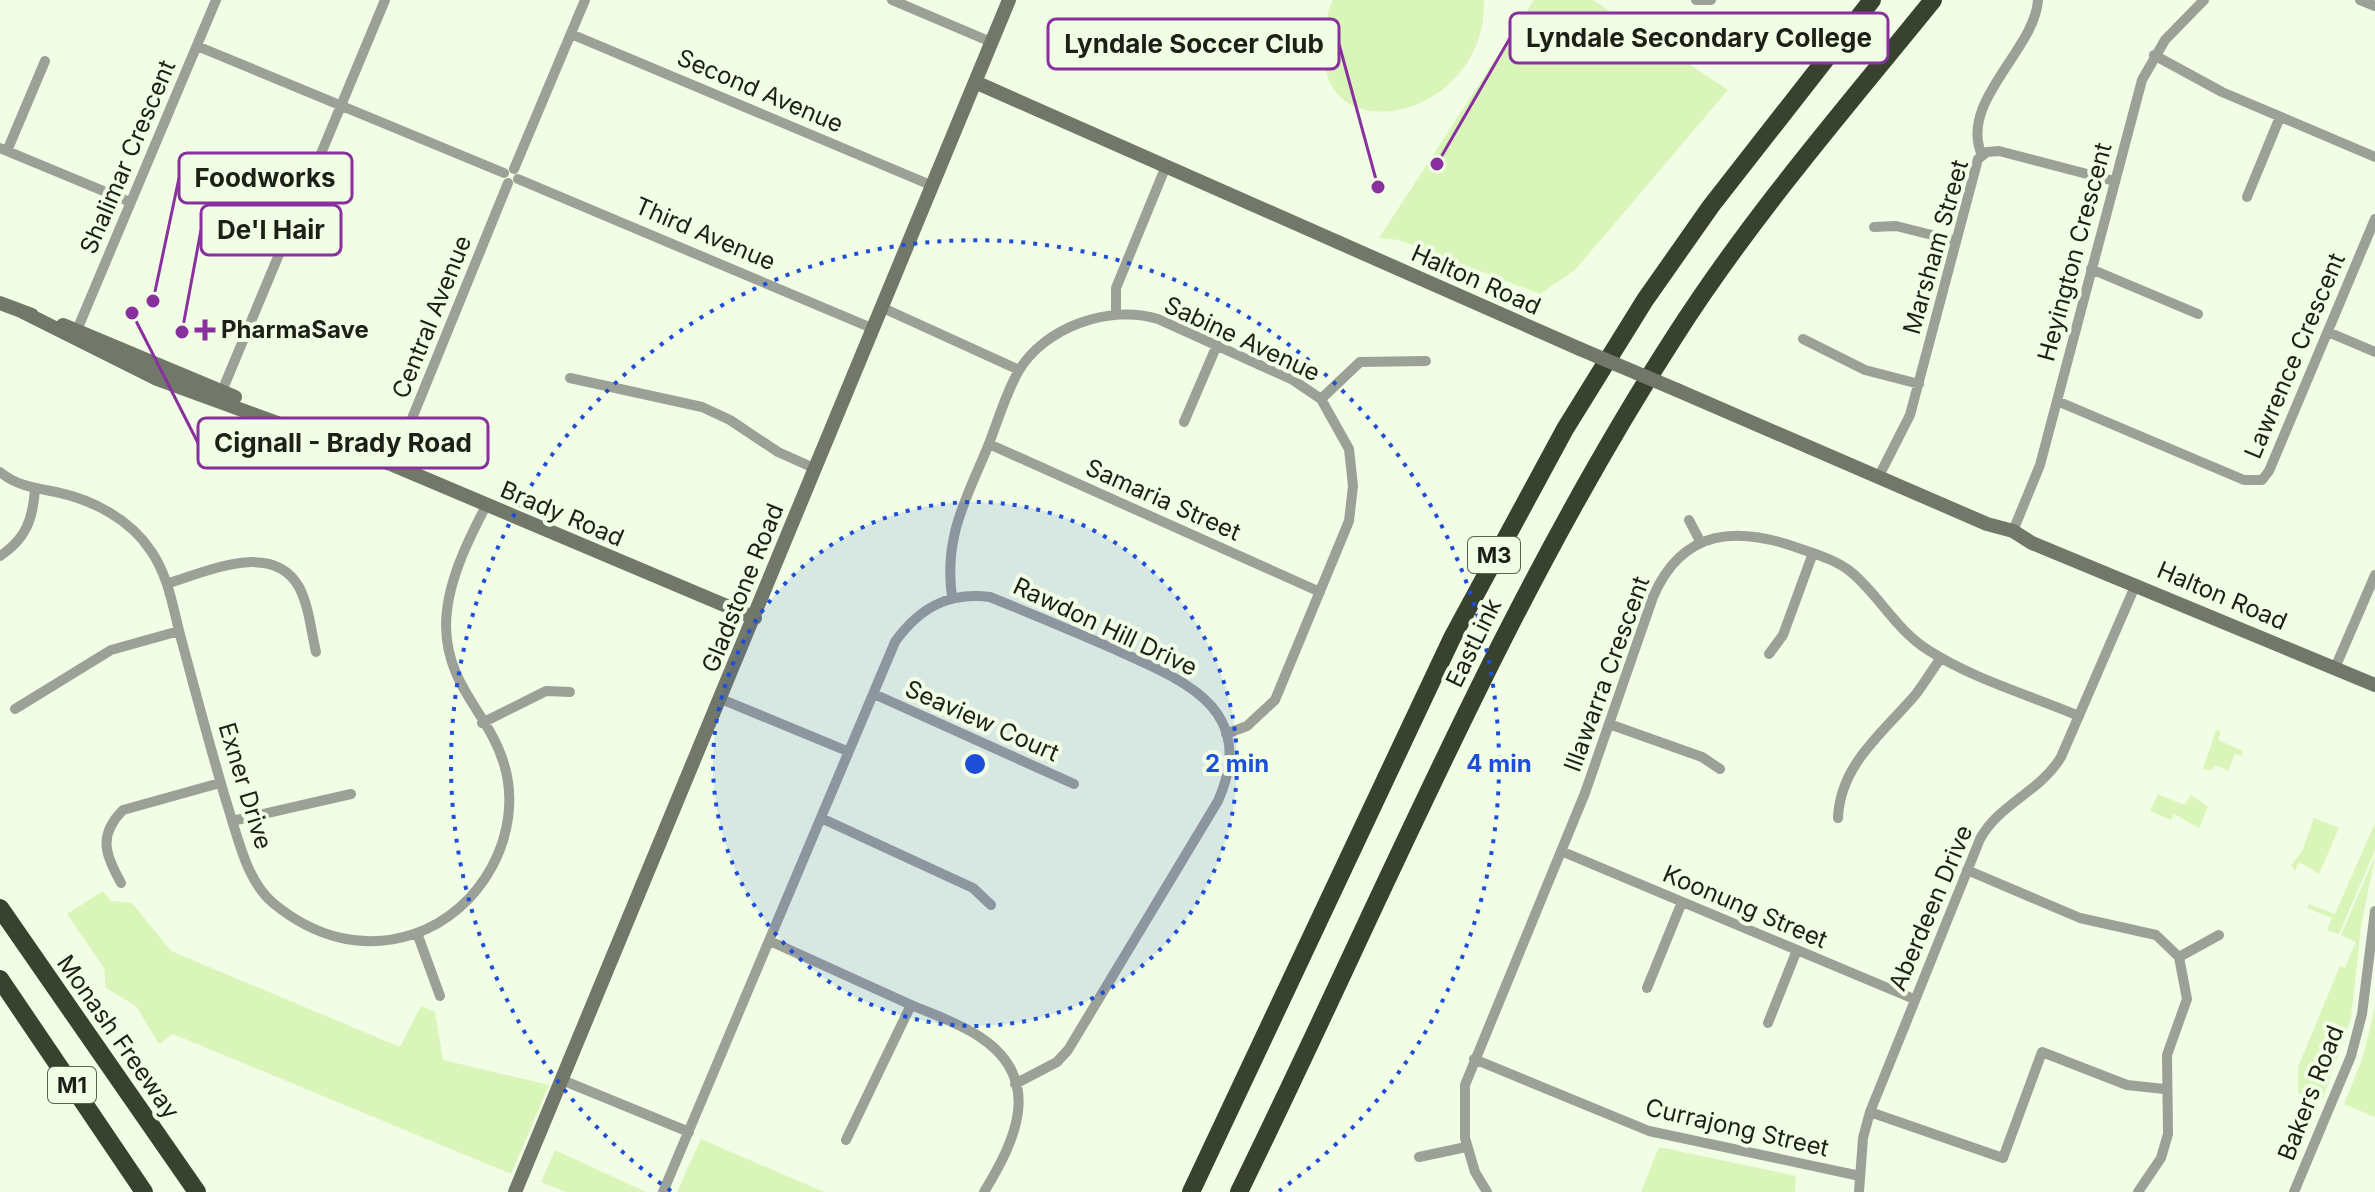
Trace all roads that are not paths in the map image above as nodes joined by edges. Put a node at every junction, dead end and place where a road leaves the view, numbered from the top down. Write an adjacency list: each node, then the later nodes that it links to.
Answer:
1 (216, 0): 16 (street, Shalimar Crescent)
2 (385, 0): 20 (street)
3 (585, 0): 14 (street, Central Avenue)
4 (892, 0): 15 (street)
5 (1009, 0): 15 (main road, Gladstone Road)
6 (1711, 0): 12 (street)
7 (1872, 0): 130 (highway, EastLink / M3)
8 (1933, 0): 118 (highway, EastLink / M3)
9 (2038, 0): 23 (street)
10 (2204, 0): 17 (street, Heyington Crescent)
11 (2360, 0): 13 (street)
12 (1696, 1)
13 (2375, 6)
14 (571, 34): 26 (street, Central Avenue); 28 (street, Second Avenue)
15 (991, 42): 19 (main road, Gladstone Road)
16 (197, 46): 20 (street, Third Avenue); 30 (street, Shalimar Crescent)
17 (2154, 55): 21 (street); 27 (street, Heyington Crescent)
18 (45, 61): 22 (street)
19 (975, 82): 25 (main road, Halton Road); 28 (main road, Gladstone Road)
20 (341, 105): 26 (street, Third Avenue); 51 (street)
21 (2280, 117): 24 (street); 29 (street)
22 (4, 149): 30 (street)
23 (1982, 155): 27 (street, Marsham Street); 33 (street, Marsham Street)
24 (2375, 157)
25 (1166, 166): 38 (street); 60 (main road, Halton Road, bridge)
26 (511, 176): 40 (street, Third Avenue); 57 (street, Central Avenue)
27 (2114, 181): 34 (street, Heyington Crescent)
28 (933, 186): 36 (main road, Gladstone Road)
29 (2247, 197)
30 (130, 202): 41 (street, Shalimar Crescent)
31 (2375, 219): 42 (street, Lawrence Crescent)
32 (1874, 227): 33 (street)
33 (1956, 241): 50 (street, Marsham Street)
34 (2091, 269): 39 (street); 53 (street, Heyington Crescent)
35 (0, 303): 37 (main road, Brady Road)
36 (883, 308): 40 (main road, Gladstone Road); 48 (street)
37 (23, 312): 41 (main road, Brady Road); 46 (main road, Brady Road)
38 (1116, 314): 44 (street, Sabine Avenue); 48 (street, Sabine Avenue)
39 (2198, 314)
40 (874, 329): 58 (main road, Gladstone Road)
41 (77, 330): 46 (main road, Brady Road)
42 (2328, 332): 45 (street); 53 (street, Lawrence Crescent)
43 (1803, 339): 50 (street)
44 (1217, 345): 52 (street, Sabine Avenue); 54 (street)
45 (2375, 352)
46 (120, 355): 51 (main road, Brady Road); 55 (main road, Brady Road)
47 (1426, 361): 52 (street)
48 (1019, 370): 56 (street, Sabine Avenue)
49 (570, 378): 58 (street)
50 (1919, 384): 60 (street, Marsham Street)
51 (222, 391): 55 (main road, Brady Road)
52 (1321, 399): 71 (street, Sabine Avenue)
53 (2057, 401): 64 (street, Heyington Crescent)
54 (1184, 422)
55 (308, 432): 57 (main road, Brady Road)
56 (989, 444): 71 (street, Samaria Street); 72 (street, Sabine Avenue)
57 (393, 465): 62 (main road, Brady Road)
58 (816, 469): 73 (main road, Gladstone Road)
59 (0, 472): 61 (street, Exner Drive)
60 (1879, 476): 64 (main road, Halton Road)
61 (35, 489): 67 (street); 69 (street, Exner Drive)
62 (486, 506): 73 (main road, Brady Road); 85 (street, Exner Drive)
63 (1689, 520): 65 (street)
64 (2015, 527): 70 (main road, Halton Road)
65 (1701, 543): 66 (street, Illawarra Crescent); 86 (street, Illawarra Crescent)
66 (1813, 553): 76 (street); 77 (street, Illawarra Crescent)
67 (0, 556)
68 (2375, 575): 78 (street)
69 (169, 583): 74 (street, Exner Drive); 75 (street)
70 (2136, 584): 78 (main road, Halton Road); 84 (street, Aberdeen Drive)
71 (1320, 592): 87 (street, Sabine Avenue)
72 (952, 597): 81 (street, Rawdon Hill Drive); 87 (street, Rawdon Hill Drive)
73 (755, 618): 82 (main road, Gladstone Road)
74 (179, 631): 83 (street); 90 (street, Exner Drive)
75 (316, 652)
76 (1769, 654)
77 (1941, 658): 84 (street, Illawarra Crescent); 94 (street)
78 (2335, 668): 79 (main road, Halton Road)
79 (2375, 685)
80 (570, 692): 85 (street)
81 (874, 694): 88 (street, Rawdon Hill Drive); 91 (street, Seaview Court)
82 (721, 699): 88 (street); 115 (main road, Gladstone Road)
83 (15, 709)
84 (2079, 716): 97 (street, Aberdeen Drive)
85 (482, 723): 103 (street, Exner Drive)
86 (1609, 724): 89 (street); 96 (street, Illawarra Crescent)
87 (1226, 734): 116 (street, Rawdon Hill Drive)
88 (847, 751): 93 (street, Rawdon Hill Drive)
89 (1720, 769)
90 (220, 783): 95 (street, Exner Drive); 98 (street)
91 (1074, 784)
92 (351, 794): 95 (street)
93 (821, 818): 100 (street); 105 (street, Rawdon Hill Drive)
94 (1838, 818)
95 (232, 821): 103 (street, Exner Drive)
96 (1561, 851): 99 (street, Koonung Street); 114 (street, Illawarra Crescent)
97 (1967, 870): 107 (street); 111 (street, Aberdeen Drive)
98 (121, 883)
99 (1682, 902): 106 (street, Koonung Street); 109 (street)
100 (991, 905)
101 (0, 908): 126 (highway, Monash Freeway / M1)
102 (2375, 911): 136 (street, Bakers Road)
103 (417, 933): 110 (street)
104 (2219, 935): 107 (street)
105 (770, 941): 112 (street); 120 (street, Rawdon Hill Drive)
106 (1797, 950): 111 (street, Koonung Street); 113 (street)
107 (2179, 957): 117 (street)
108 (0, 979): 125 (highway, M1)
109 (1647, 988)
110 (440, 996)
111 (1914, 999): 119 (street, Aberdeen Drive)
112 (911, 1005): 116 (street); 121 (street)
113 (1768, 1023)
114 (1474, 1059): 122 (street, Illawarra Crescent); 124 (street, Currajong Street)
115 (562, 1080): 120 (street); 127 (main road, Gladstone Road)
116 (1015, 1084): 129 (street)
117 (2164, 1089): 119 (street); 135 (street)
118 (1284, 1101): 131 (highway, EastLink / M3); 132 (highway)
119 (1870, 1112): 124 (street, Aberdeen Drive)
120 (689, 1132): 128 (street, Rawdon Hill Drive)
121 (846, 1140)
122 (1466, 1147): 123 (street); 133 (street, Illawarra Crescent)
123 (1419, 1157)
124 (1860, 1176): 134 (street, Aberdeen Drive)
125 (144, 1192)
126 (197, 1192)
127 (515, 1192)
128 (663, 1192)
129 (984, 1192)
130 (1189, 1192)
131 (1239, 1192)
132 (1251, 1192)
133 (1487, 1192)
134 (1859, 1192)
135 (2138, 1192)
136 (2294, 1192)

